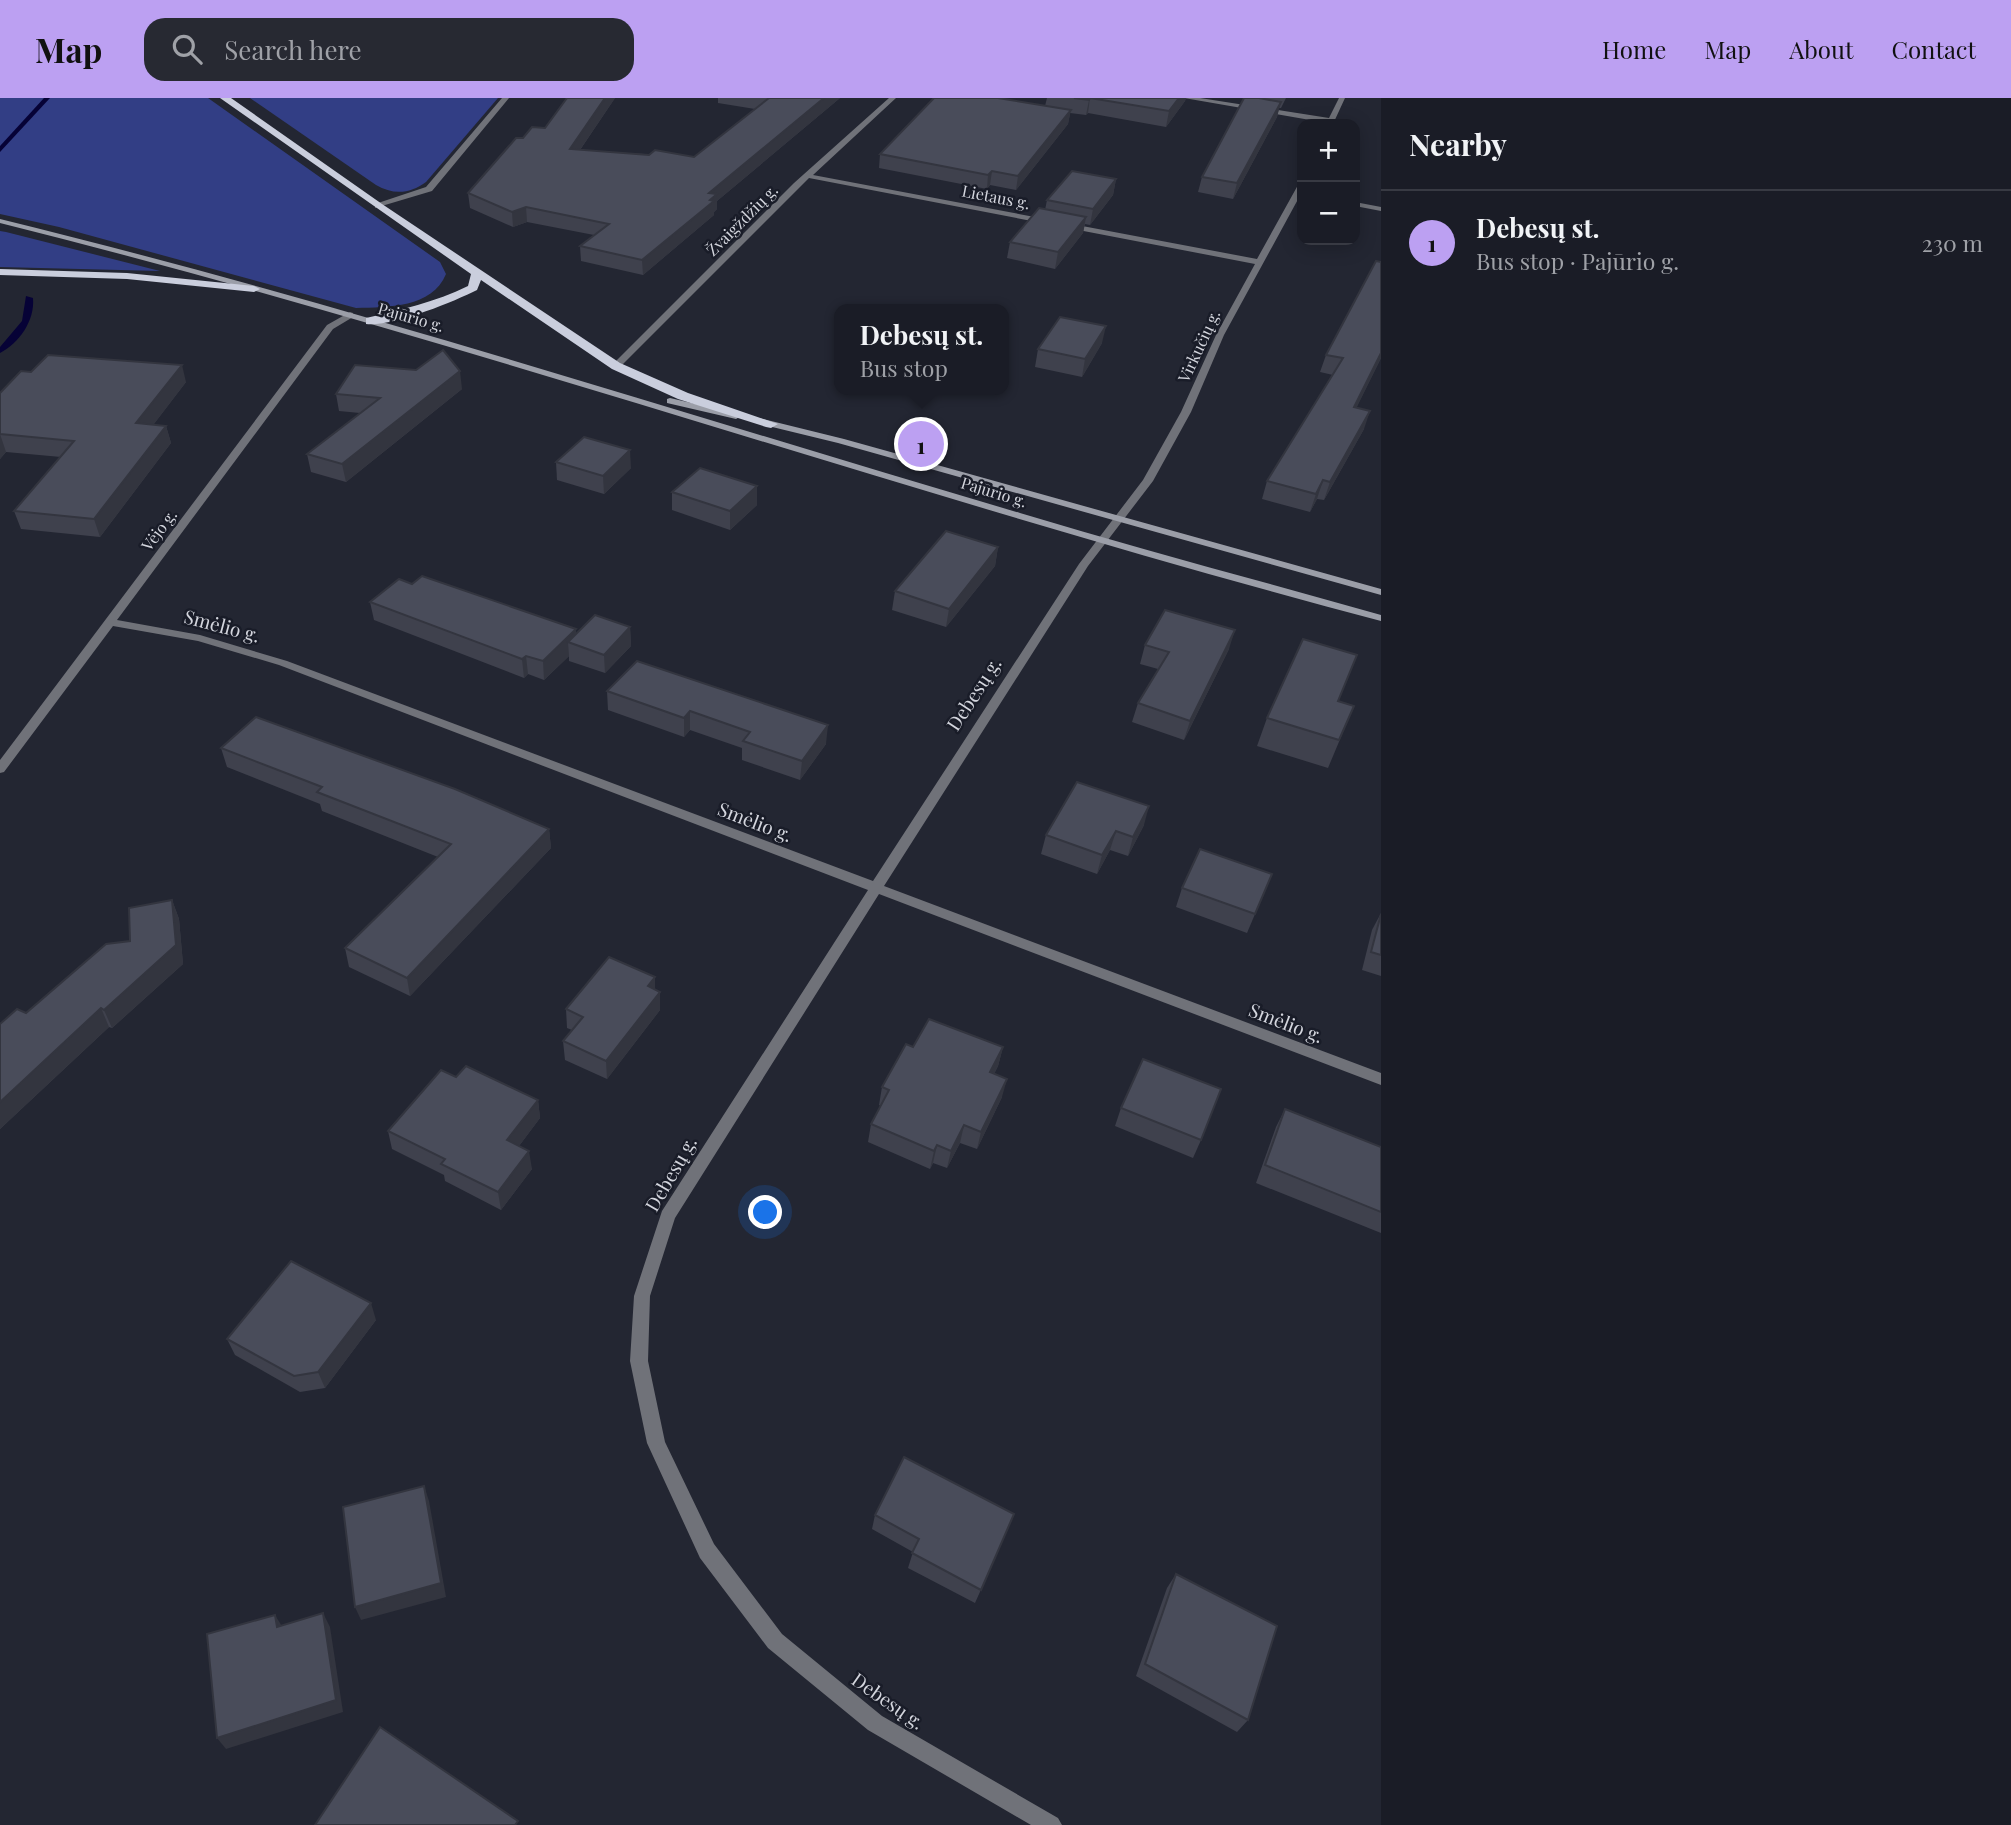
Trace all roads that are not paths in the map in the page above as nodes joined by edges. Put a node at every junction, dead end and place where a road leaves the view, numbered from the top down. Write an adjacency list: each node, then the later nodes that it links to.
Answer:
1 (225, 98): 11 (highway)
2 (506, 98): 11 (street)
3 (893, 98): 8 (street, Žvaigždžių g.)
4 (1187, 98): 6 (street)
5 (1342, 98): 7 (street)
6 (1308, 119)
7 (1333, 119)
8 (808, 176): 14 (street, Lietaus g.); 20 (street, Žvaigždžių g.)
9 (1297, 201): 14 (street, Virkučių g.)
10 (1360, 205): 12 (street)
11 (378, 206): 16 (highway)
12 (1381, 209)
13 (0, 221): 17 (main road, Pajūrio g.)
14 (1261, 262): 23 (street, Virkučių g.)
15 (0, 272): 17 (highway)
16 (477, 274): 19 (highway); 20 (highway)
17 (254, 289): 18 (main road, Pajūrio g.)
18 (350, 315): 19 (main road, Pajūrio g.); 27 (street, Vėjo g.)
19 (370, 321): 21 (main road, Pajūrio g.)
20 (616, 366): 22 (highway)
21 (560, 376): 22 (main road, Pajūrio g.); 24 (main road, Pajūrio g.)
22 (771, 424): 23 (main road, Pajūrio g.)
23 (1120, 518): 24 (street, Debesų g.); 25 (main road, Pajūrio g.)
24 (1102, 540): 26 (main road, Pajūrio g.); 29 (street, Debesų g.)
25 (1381, 592)
26 (1381, 618)
27 (110, 622): 28 (street, Vėjo g.); 29 (street, Smėlio g.)
28 (0, 769)
29 (874, 888): 30 (street, Smėlio g.); 31 (street, Debesų g.)
30 (1381, 1079)
31 (1051, 1825)

